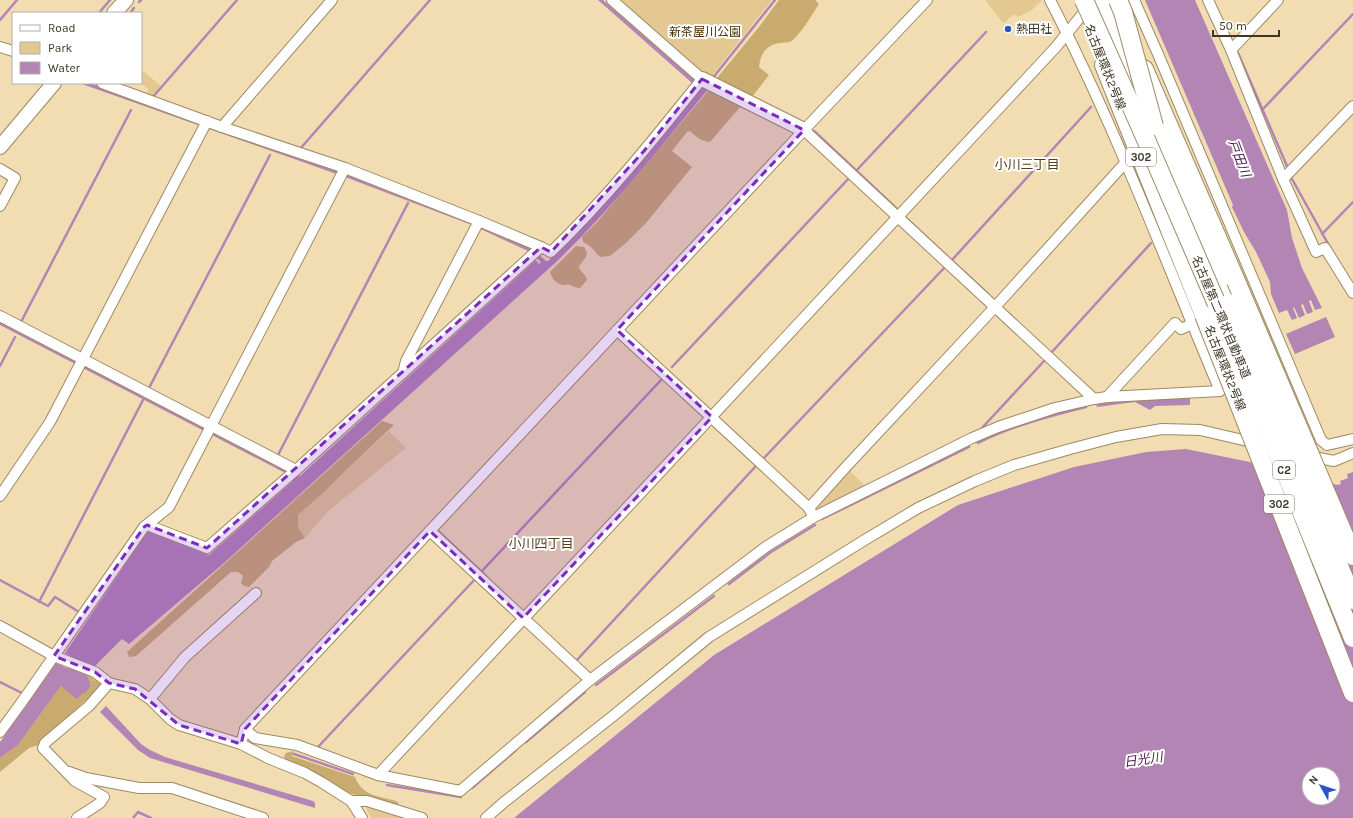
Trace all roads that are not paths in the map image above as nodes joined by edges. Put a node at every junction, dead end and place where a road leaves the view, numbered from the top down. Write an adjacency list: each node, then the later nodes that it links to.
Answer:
1 (126, 0): 13 (street)
2 (332, 0): 24 (street)
3 (612, 0): 18 (street)
4 (927, 0): 25 (street)
5 (1050, 0): 14 (street)
6 (1099, 0): 23 (highway, 名古屋第二環状自動車道 / C2, bridge)
7 (1114, 0): 53 (highway, bridge)
8 (1118, 0): 23 (highway, bridge)
9 (1134, 0): 46 (street)
10 (1208, 0): 16 (street)
11 (1278, 0): 16 (street)
12 (1082, 3): 14 (street); 38 (highway, 名古屋環状2号線 / 302); 58 (highway, 名古屋第二環状自動車道 / C2, bridge)
13 (115, 12)
14 (1067, 34): 27 (street); 32 (street)
15 (0, 47): 17 (street)
16 (1231, 50): 30 (street)
17 (12, 51)
18 (703, 83): 25 (street); 34 (street)
19 (53, 84): 26 (street)
20 (104, 84): 22 (street)
21 (1353, 106): 30 (street)
22 (205, 125): 24 (street); 40 (street)
23 (1154, 126): 55 (highway, 名古屋第二環状自動車道 / C2, bridge)
24 (222, 127): 29 (street)
25 (804, 130): 32 (street); 39 (street)
26 (0, 147)
27 (1125, 163): 36 (street); 38 (street)
28 (0, 169): 31 (street)
29 (343, 173): 33 (street); 45 (street)
30 (1283, 179): 35 (street)
31 (0, 206)
32 (899, 216): 36 (street); 44 (street)
33 (477, 225): 34 (street); 41 (street)
34 (537, 251): 41 (street)
35 (1353, 293)
36 (995, 307): 43 (street); 50 (street)
37 (0, 316): 40 (street)
38 (1198, 320): 42 (street); 42 (street); 62 (highway, 名古屋環状2号線 / 302, bridge)
39 (618, 330): 44 (street); 52 (street)
40 (81, 363): 45 (street); 49 (street)
41 (402, 373): 48 (street)
42 (1107, 397): 43 (street)
43 (1094, 399): 50 (street)
44 (712, 417): 50 (street); 56 (street)
45 (211, 426): 48 (street); 51 (street)
46 (1353, 439)
47 (1353, 453): 74 (street)
48 (296, 470): 51 (street)
49 (0, 496)
50 (812, 513): 60 (street)
51 (147, 525): 59 (street)
52 (430, 531): 56 (street); 64 (street)
53 (1353, 556)
54 (256, 593): 63 (street)
55 (1353, 600)
56 (524, 618): 60 (street); 68 (street)
57 (0, 626): 59 (street)
58 (1353, 638)
59 (54, 656): 61 (street); 65 (street)
60 (590, 680): 68 (street)
61 (110, 683): 63 (street); 67 (street)
62 (1353, 693)
63 (150, 699): 66 (street)
64 (245, 729): 66 (street); 68 (street)
65 (0, 732)
66 (241, 744): 69 (street)
67 (66, 771): 70 (street); 71 (street)
68 (378, 775)
69 (351, 801): 72 (street); 73 (street)
70 (77, 818)
71 (258, 818)
72 (362, 818)
73 (422, 818)
74 (486, 818)

